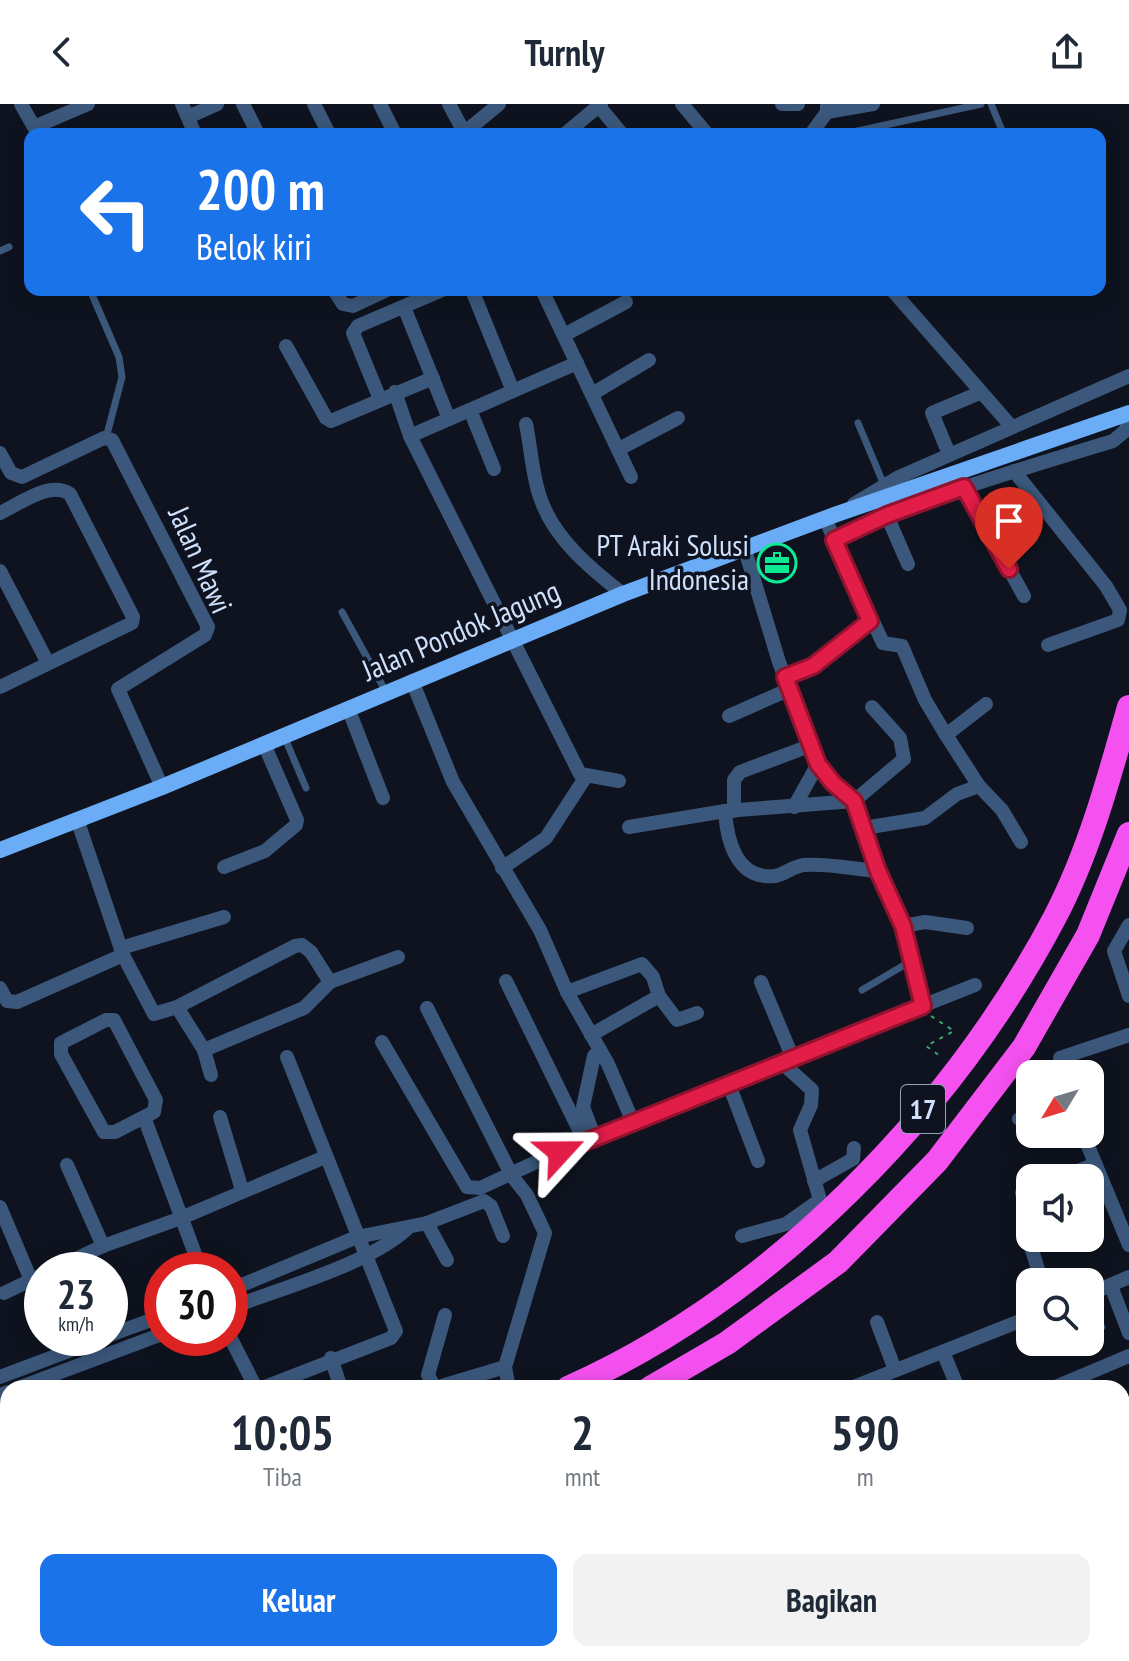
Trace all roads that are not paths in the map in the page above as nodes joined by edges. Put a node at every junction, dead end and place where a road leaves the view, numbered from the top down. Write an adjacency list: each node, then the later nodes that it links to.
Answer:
1 (21, 104): 2 (street)
2 (88, 104)
3 (217, 104): 17 (street)
4 (243, 104): 18 (street)
5 (314, 104): 19 (street)
6 (380, 104): 20 (street)
7 (449, 104): 21 (street)
8 (499, 104): 22 (street)
9 (599, 104): 23 (street); 24 (street)
10 (682, 104): 25 (street)
11 (782, 104): 12 (street)
12 (798, 104)
13 (873, 104): 16 (street)
14 (981, 104): 27 (lane)
15 (991, 104): 28 (lane)
16 (827, 108): 26 (street)
17 (185, 111)
18 (255, 128)
19 (326, 128)
20 (392, 128)
21 (461, 128)
22 (470, 128)
23 (572, 128)
24 (617, 128)
25 (702, 128)
26 (815, 128)
27 (871, 128)
28 (1001, 128)
29 (9, 247): 30 (lane)
30 (0, 251)
31 (93, 296): 59 (lane)
32 (338, 296): 33 (street)
33 (374, 296)
34 (429, 296): 39 (street)
35 (474, 296): 46 (street)
36 (545, 296): 40 (street)
37 (897, 296): 57 (street)
38 (626, 302): 40 (street)
39 (404, 307): 45 (street); 50 (street)
40 (564, 335): 43 (street)
41 (286, 346): 50 (street)
42 (649, 360): 48 (street)
43 (577, 363): 46 (street); 48 (street)
44 (1129, 376): 57 (street)
45 (433, 378): 47 (street); 54 (street)
46 (513, 391): 51 (street)
47 (395, 392): 50 (street); 58 (street)
48 (592, 394): 60 (street)
49 (977, 394): 62 (street)
50 (380, 399)
51 (470, 410): 54 (street); 63 (street)
52 (1124, 417): 64 (street); 67 (street, Jalan Pondok Jagung)
53 (678, 418): 60 (street)
54 (449, 419): 58 (street)
55 (858, 423): 67 (lane)
56 (526, 424): 74 (street)
57 (1011, 426): 62 (street)
58 (410, 436): 78 (street)
59 (106, 438): 61 (street); 98 (street, Jalan Mawi)
60 (619, 449): 65 (street)
61 (0, 453)
62 (949, 454): 67 (street)
63 (494, 469)
64 (1014, 471): 66 (street); 79 (street)
65 (631, 477)
66 (964, 487): 67 (street); 75 (street)
67 (885, 500): 69 (street, Jalan Pondok Jagung); 70 (street); 72 (street)
68 (0, 513): 80 (street)
69 (831, 517): 70 (street); 71 (street, Jalan Pondok Jagung)
70 (834, 540): 77 (street)
71 (745, 550): 74 (street, Jalan Pondok Jagung); 82 (street)
72 (908, 564)
73 (0, 571): 80 (street)
74 (623, 594): 78 (street, Jalan Pondok Jagung)
75 (1024, 596)
76 (342, 612): 84 (lane)
77 (870, 621): 82 (street); 90 (street)
78 (515, 638): 81 (street, Jalan Pondok Jagung); 95 (street)
79 (1048, 645)
80 (48, 663): 83 (street)
81 (412, 681): 84 (street, Jalan Pondok Jagung); 111 (street)
82 (787, 683): 89 (street); 93 (street)
83 (0, 687)
84 (386, 692): 88 (street, Jalan Pondok Jagung)
85 (986, 704): 90 (street)
86 (872, 707): 101 (street)
87 (1129, 707): 196 (highway, 17)
88 (348, 708): 91 (street, Jalan Pondok Jagung); 100 (street)
89 (729, 716)
90 (946, 735): 97 (street)
91 (284, 736): 92 (street, Jalan Pondok Jagung); 99 (lane)
92 (264, 744): 98 (street, Jalan Pondok Jagung); 110 (street)
93 (812, 745): 94 (street); 103 (street)
94 (818, 764): 101 (street); 102 (street)
95 (585, 778): 96 (street); 111 (street)
96 (619, 781)
97 (979, 786): 106 (street); 108 (street)
98 (162, 787): 104 (street, Jalan Pondok Jagung)
99 (306, 788)
100 (383, 798)
101 (854, 801): 102 (street); 106 (street)
102 (794, 807): 103 (street)
103 (730, 811): 105 (street); 112 (street)
104 (77, 819): 109 (street, Jalan Pondok Jagung); 117 (street)
105 (629, 827)
106 (864, 828): 112 (street)
107 (1129, 834): 197 (highway, 17)
108 (1021, 842)
109 (0, 850)
110 (224, 867)
111 (502, 868): 126 (street)
112 (878, 871): 115 (street)
113 (224, 917): 117 (street)
114 (1129, 925): 128 (street)
115 (903, 926): 116 (street); 119 (street)
116 (967, 928)
117 (122, 952): 124 (street); 130 (street)
118 (398, 957): 121 (street)
119 (911, 961): 125 (lane); 129 (street)
120 (506, 981): 146 (street)
121 (330, 982): 130 (street); 136 (street)
122 (761, 982): 139 (street)
123 (975, 985): 129 (street)
124 (0, 988)
125 (862, 990)
126 (567, 992): 127 (street); 133 (street)
127 (659, 996): 132 (street); 133 (street)
128 (1129, 996)
129 (923, 1006): 139 (street)
130 (177, 1007): 136 (street)
131 (427, 1008): 151 (street)
132 (697, 1013)
133 (591, 1035): 137 (street)
134 (1129, 1035): 140 (street)
135 (382, 1042): 151 (street)
136 (204, 1050): 141 (street)
137 (600, 1050): 145 (street); 146 (street)
138 (287, 1057): 148 (street)
139 (786, 1058): 142 (street); 152 (street)
140 (1060, 1060)
141 (211, 1075)
142 (728, 1082): 145 (street); 149 (street)
143 (144, 1117): 143 (street); 156 (street)
144 (220, 1117): 154 (street)
145 (633, 1122): 146 (street)
146 (589, 1138): 151 (street)
147 (854, 1148): 152 (street)
148 (325, 1157): 154 (street); 161 (street)
149 (758, 1161)
150 (67, 1165): 163 (street)
151 (512, 1176): 186 (street)
152 (814, 1181): 160 (street)
153 (1104, 1189): 162 (street)
154 (242, 1190): 156 (street)
155 (0, 1207): 166 (street)
156 (181, 1218): 163 (street); 165 (street)
157 (427, 1223): 158 (street); 159 (street); 168 (street)
158 (409, 1227): 161 (street); 167 (street)
159 (503, 1236)
160 (742, 1236)
161 (357, 1237): 167 (street); 170 (street)
162 (1129, 1245)
163 (103, 1246): 164 (street)
164 (90, 1252)
165 (194, 1252)
166 (24, 1254)
167 (364, 1255): 175 (street); 185 (street)
168 (447, 1260)
169 (1129, 1277): 172 (street)
170 (248, 1282)
171 (24, 1284): 174 (street)
172 (1111, 1286): 173 (street); 179 (street)
173 (1104, 1289)
174 (4, 1293)
175 (248, 1301)
176 (445, 1315): 193 (street)
177 (877, 1322): 187 (street)
178 (1016, 1323): 181 (street)
179 (1129, 1333)
180 (144, 1341): 189 (street)
181 (943, 1352): 187 (street); 199 (street)
182 (55, 1356): 188 (street)
183 (240, 1356): 190 (street)
184 (1129, 1356): 200 (street)
185 (331, 1358): 191 (street); 192 (street)
186 (505, 1367): 194 (street); 195 (street)
187 (895, 1370): 198 (street)
188 (0, 1377)
189 (39, 1380)
190 (252, 1380)
191 (280, 1380)
192 (338, 1380)
193 (431, 1380)
194 (462, 1380)
195 (507, 1380)
196 (586, 1380)
197 (664, 1380)
198 (871, 1380)
199 (955, 1380)
200 (1072, 1380)

